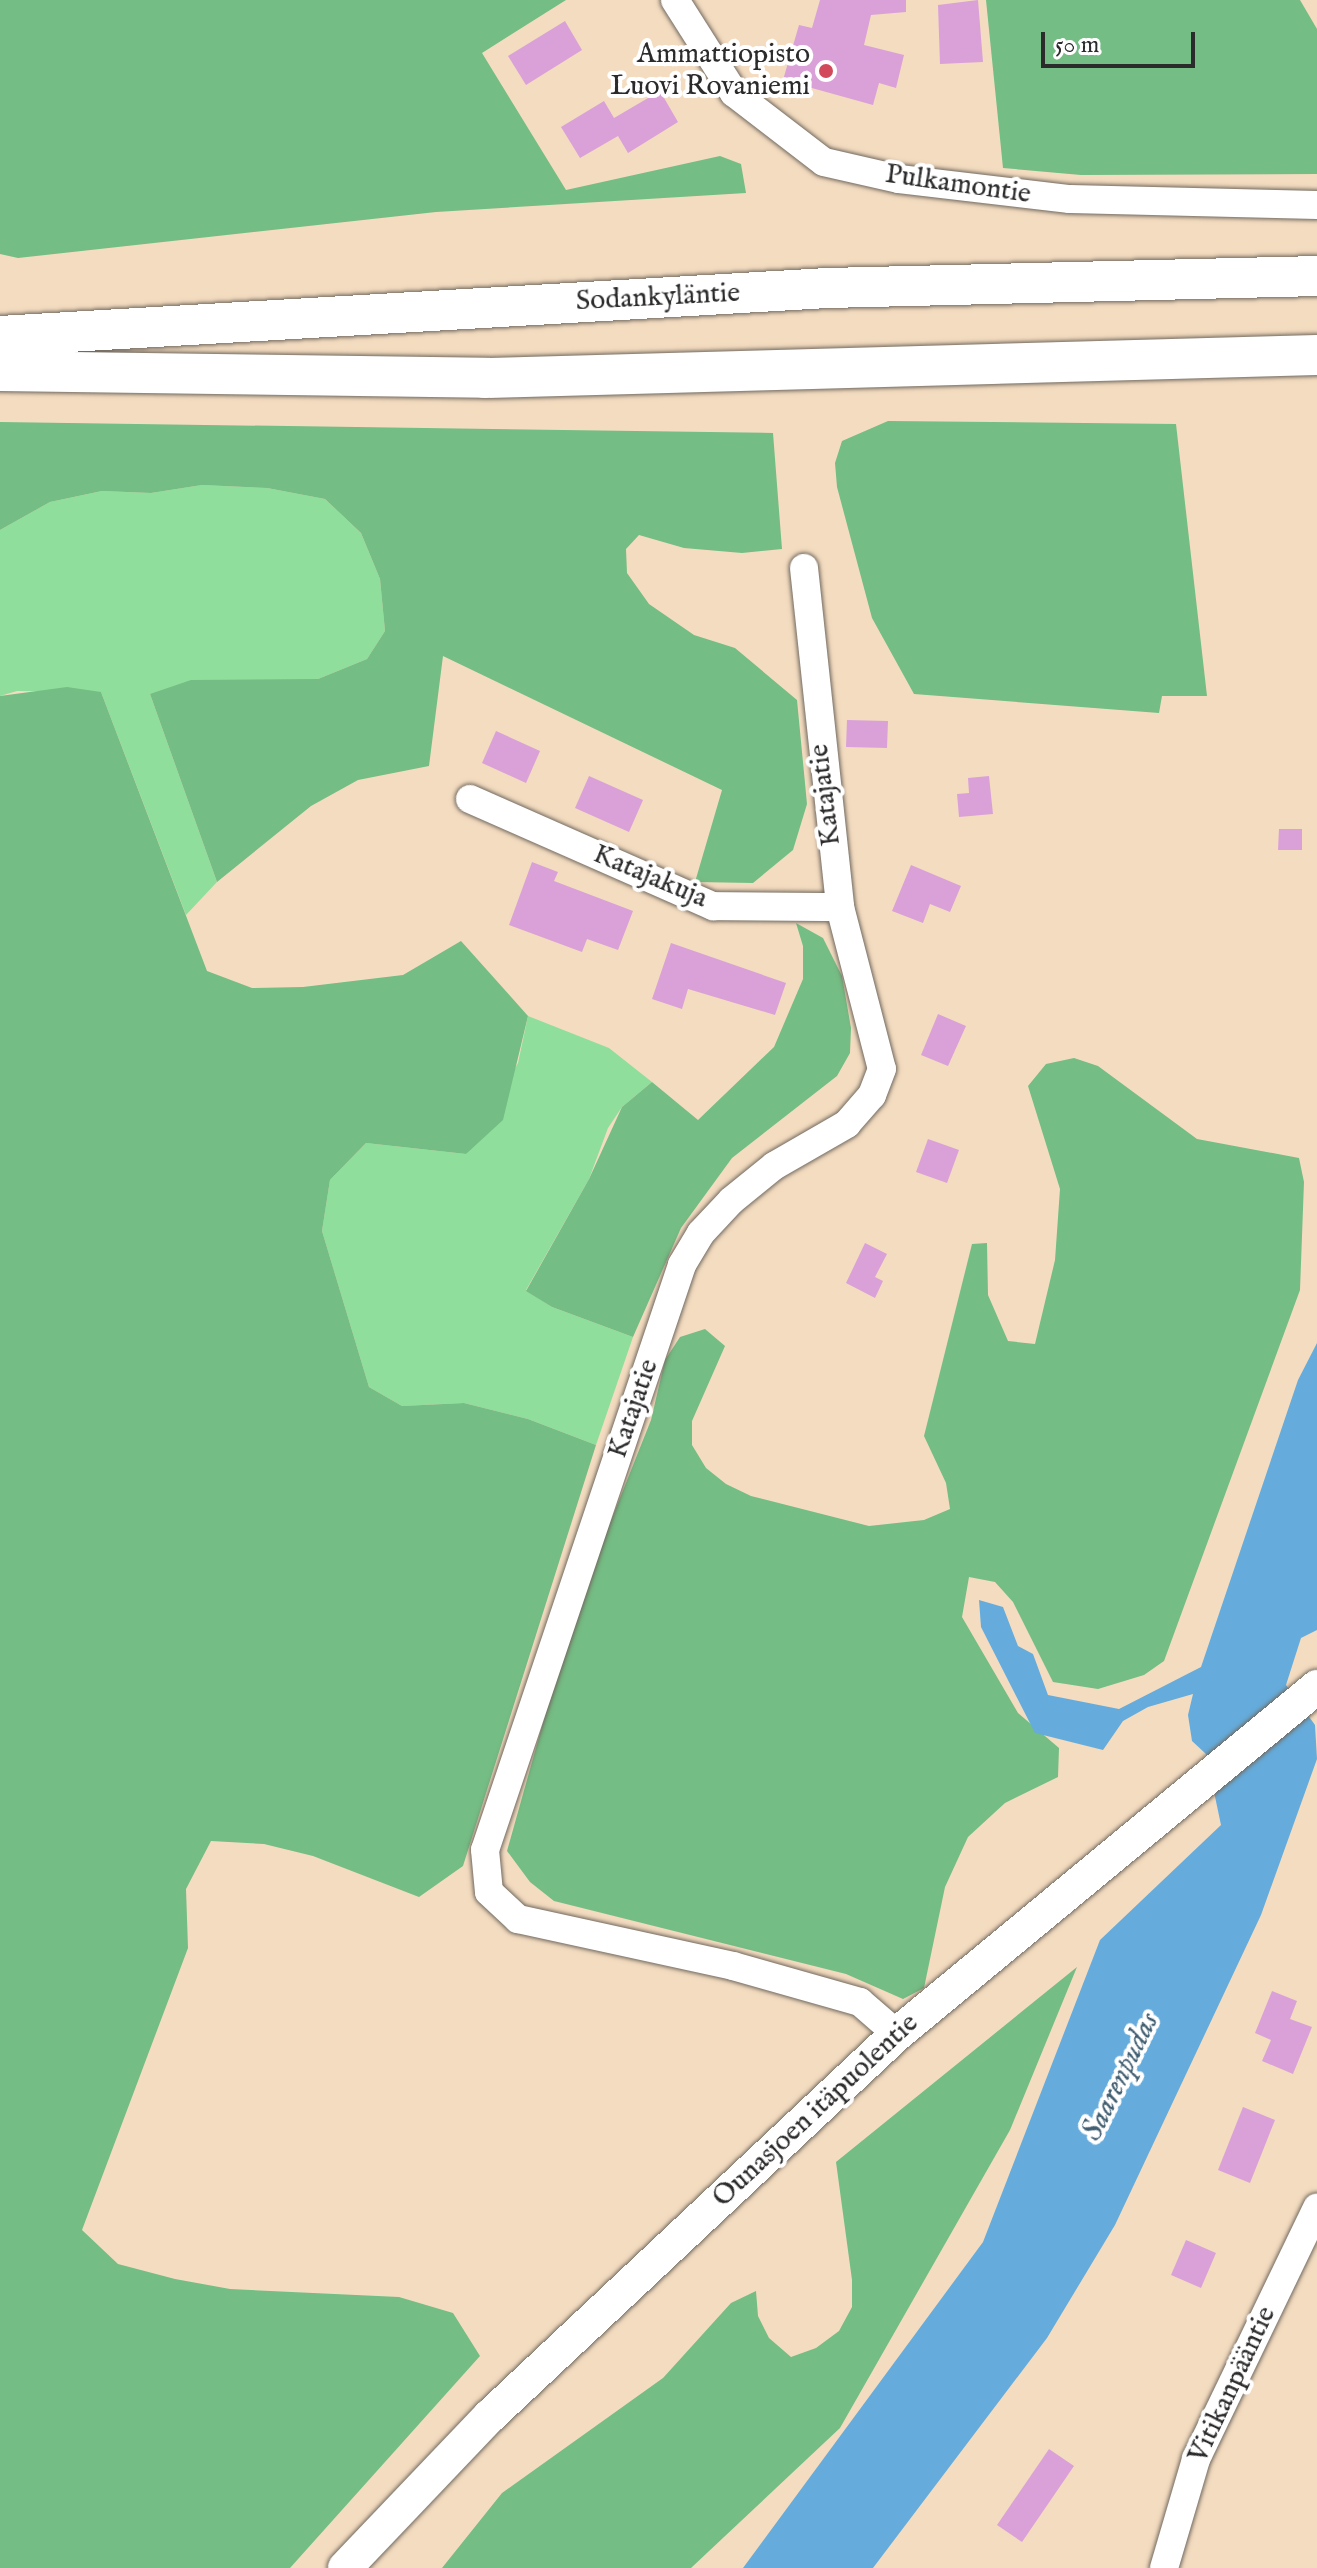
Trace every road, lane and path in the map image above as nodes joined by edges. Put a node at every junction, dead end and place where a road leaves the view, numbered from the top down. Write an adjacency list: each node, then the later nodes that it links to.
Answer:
1 (675, 0): 2 (street, Pulkamontie)
2 (1317, 205)
3 (1317, 276): 4 (highway, Sodankyläntie)
4 (0, 336)
5 (1317, 355): 6 (highway)
6 (0, 371)
7 (804, 568): 9 (street, Katajatie)
8 (470, 799): 9 (street, Katajakuja)
9 (840, 907): 11 (street, Katajatie)
10 (1317, 1687): 11 (main road, Ounasjoen itäpuolentie)
11 (897, 2034): 13 (main road, Ounasjoen itäpuolentie)
12 (1317, 2208): 14 (street, Vitikanpääntie)
13 (345, 2568)
14 (1164, 2568)

